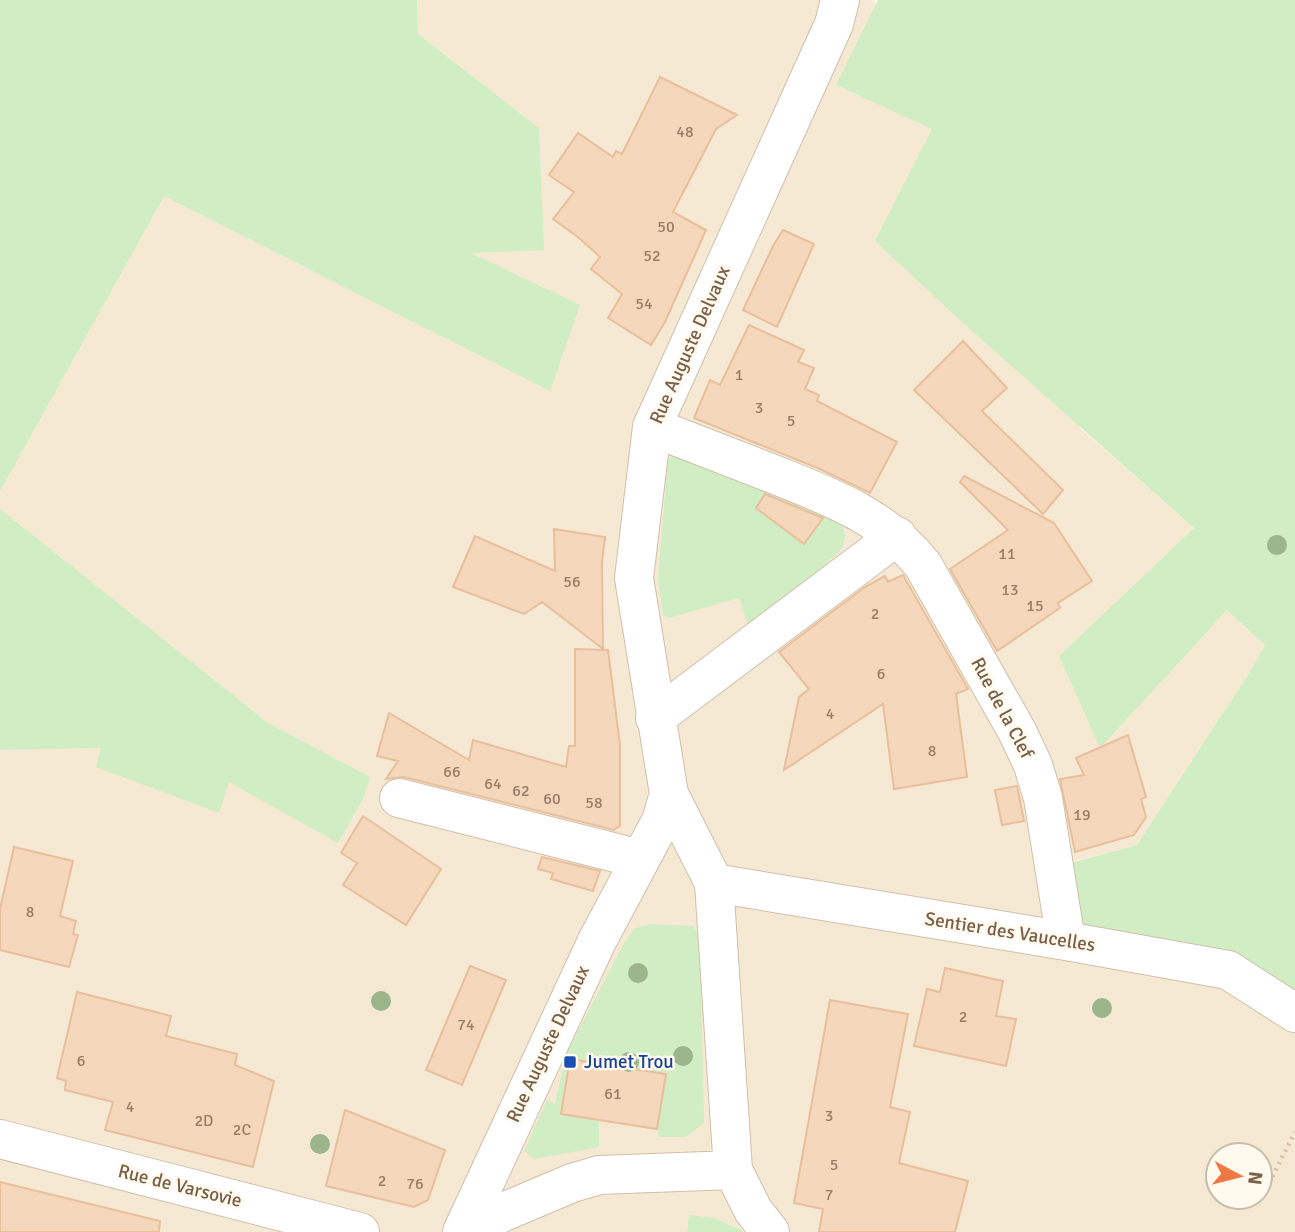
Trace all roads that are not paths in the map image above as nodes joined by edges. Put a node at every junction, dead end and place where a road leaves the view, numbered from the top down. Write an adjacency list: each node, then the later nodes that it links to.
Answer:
1 (840, 0): 2 (street, Rue Auguste Delvaux)
2 (652, 427): 3 (street, Rue de la Clef); 4 (street, Rue Auguste Delvaux)
3 (897, 536): 4 (street); 9 (street, Rue de la Clef)
4 (655, 718): 5 (street, Rue Auguste Delvaux)
5 (668, 794): 7 (street, Rue Auguste Delvaux); 8 (street, Rue Auguste Delvaux)
6 (399, 798): 7 (street)
7 (640, 859): 14 (street, Rue Auguste Delvaux)
8 (714, 883): 9 (street, Sentier des Vaucelles); 12 (street, Rue Auguste Delvaux)
9 (1066, 941): 10 (street, Sentier des Vaucelles)
10 (1295, 1013)
11 (0, 1139): 13 (street, Rue de Varsovie)
12 (733, 1170): 15 (street); 16 (street)
13 (360, 1232)
14 (462, 1232)
15 (470, 1232)
16 (770, 1232)

